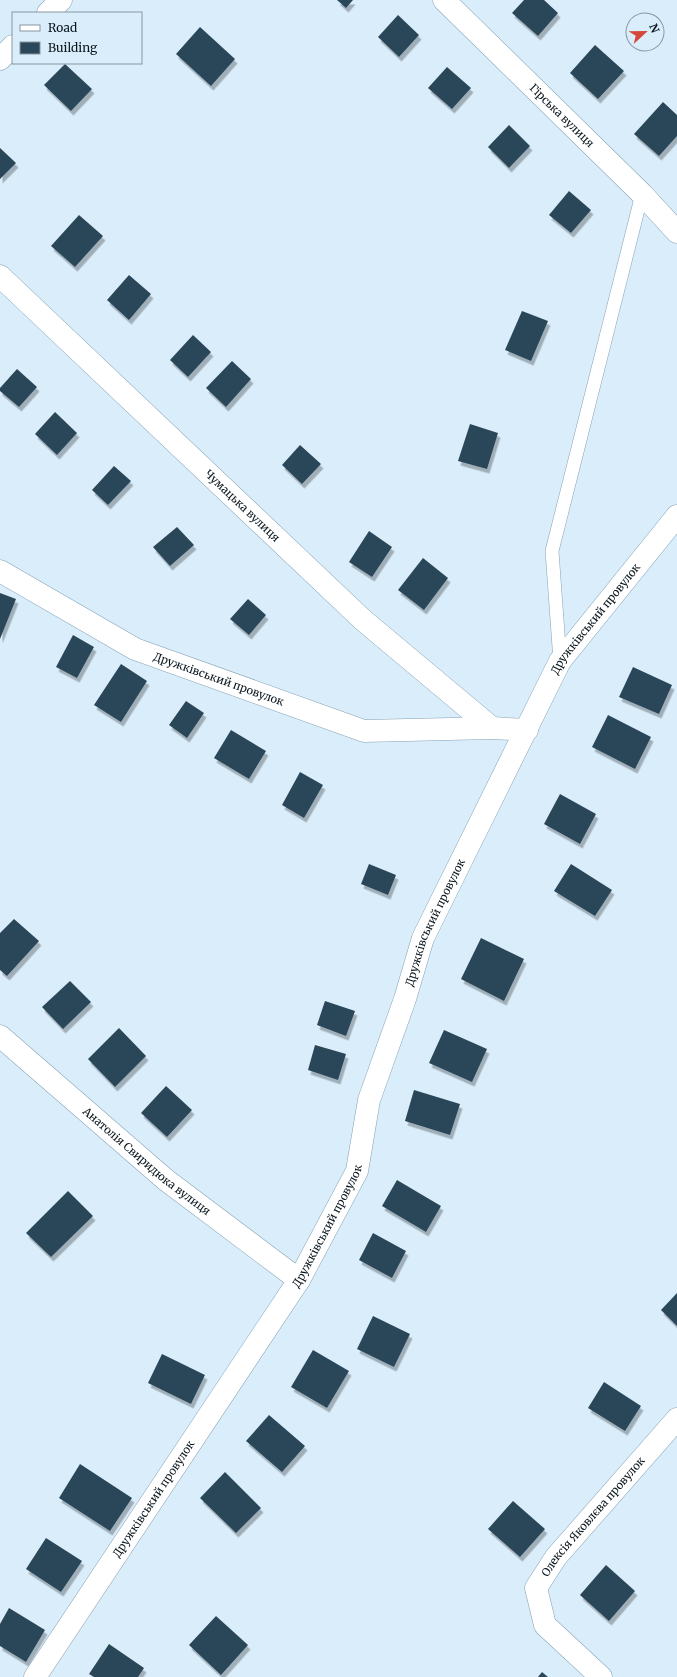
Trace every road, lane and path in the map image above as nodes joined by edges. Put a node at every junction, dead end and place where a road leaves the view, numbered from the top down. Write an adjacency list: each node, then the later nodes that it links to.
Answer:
1 (61, 0): 3 (street)
2 (444, 0): 6 (street, Гірська вулиця)
3 (49, 12)
4 (12, 47): 5 (street)
5 (0, 59)
6 (642, 194): 7 (street, Гірська вулиця); 11 (lane)
7 (677, 232)
8 (0, 276): 12 (street, Чумацька вулиця)
9 (677, 516): 11 (street, Дружківський провулок)
10 (0, 571): 12 (street, Дружківський провулок)
11 (560, 661): 13 (street, Дружківський провулок)
12 (492, 728): 13 (street, Дружківський провулок)
13 (527, 730): 15 (street, Дружківський провулок)
14 (0, 1036): 15 (street, Анатолія Свиридюка вулиця)
15 (299, 1280): 17 (street, Дружківський провулок)
16 (677, 1418): 18 (street, Олексія Яковлєва провулок)
17 (34, 1677)
18 (601, 1677)

